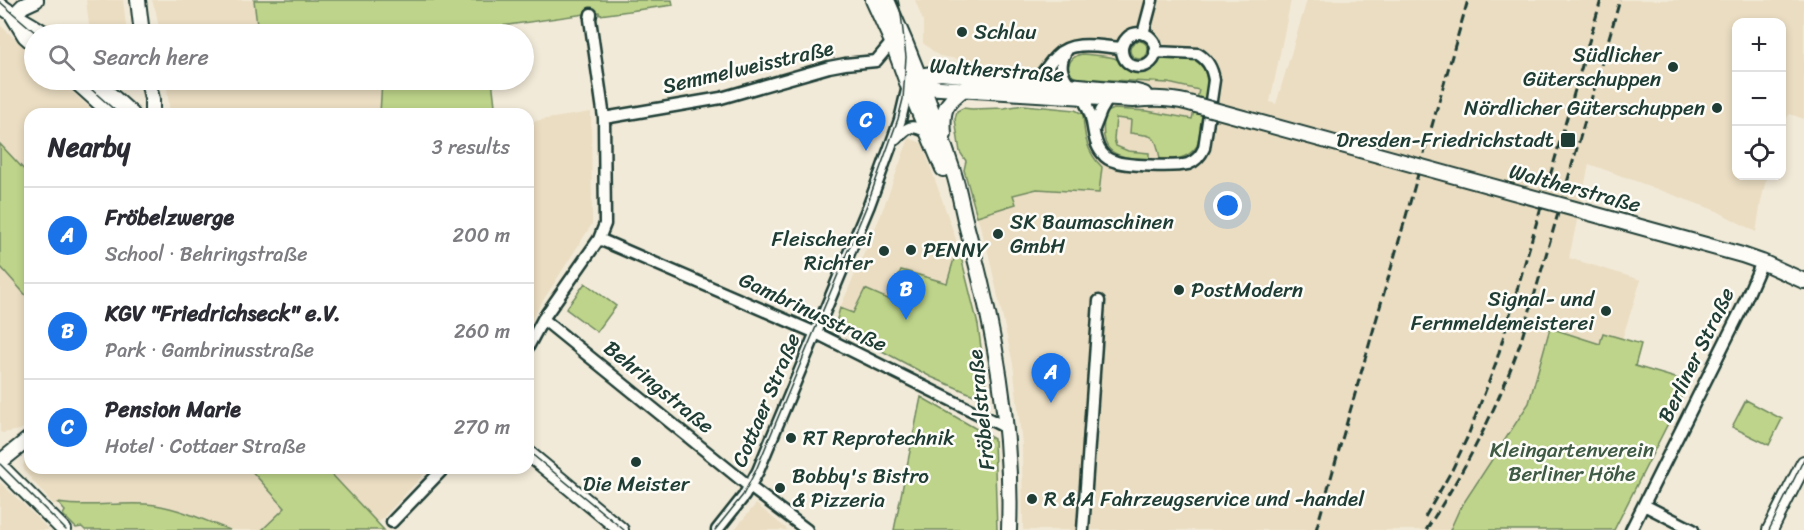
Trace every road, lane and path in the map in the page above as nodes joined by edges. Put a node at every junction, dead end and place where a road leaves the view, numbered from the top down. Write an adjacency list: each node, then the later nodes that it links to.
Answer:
1 (36, 0): 8 (main road)
2 (138, 0): 10 (main road)
3 (873, 0): 13 (main road, Fröbelstraße)
4 (887, 0): 18 (main road, Fröbelstraße)
5 (1152, 0): 12 (street)
6 (0, 5): 8 (main road)
7 (591, 14): 32 (street)
8 (13, 16): 9 (main road); 11 (main road)
9 (31, 24)
10 (141, 24)
11 (24, 34)
12 (1143, 34): 14 (street); 16 (street)
13 (892, 42): 18 (main road, Fröbelstraße); 32 (street, Semmelweisstraße)
14 (1122, 48): 15 (street); 16 (street)
15 (1067, 50): 17 (street); 19 (street)
16 (1155, 52): 33 (street)
17 (1034, 82): 18 (main road, Waltherstraße); 19 (main road, Waltherstraße)
18 (916, 83): 20 (main road, Waltherstraße); 34 (main road, Fröbelstraße); 35 (street, Cottaer Straße); 36 (main road, Fröbelstraße)
19 (1071, 86): 26 (main road, Waltherstraße)
20 (964, 89): 25 (main road, Waltherstraße); 36 (main road)
21 (85, 90): 28 (main road)
22 (105, 90): 29 (main road)
23 (147, 90): 30 (main road)
24 (150, 90): 31 (main road)
25 (1082, 97): 27 (main road, Waltherstraße); 33 (street)
26 (1157, 98): 27 (main road, Waltherstraße); 39 (main road, Waltherstraße, bridge)
27 (1108, 99): 33 (street)
28 (105, 108)
29 (126, 108)
30 (139, 108)
31 (152, 108)
32 (604, 118): 38 (street)
33 (1094, 129)
34 (927, 132): 35 (street); 37 (main road, Fröbelstraße)
35 (892, 144): 43 (street, Cottaer Straße)
36 (944, 148): 37 (main road, Fröbelstraße)
37 (964, 218): 45 (main road, Fröbelstraße)
38 (599, 239): 42 (street); 43 (street, Gambrinusstraße)
39 (1762, 262): 40 (main road, Waltherstraße); 52 (street, Berliner Straße)
40 (1804, 281)
41 (1099, 301): 59 (street)
42 (543, 319): 44 (street); 51 (street, Behringstraße)
43 (816, 333): 45 (street, Gambrinusstraße); 51 (street, Cottaer Straße)
44 (534, 336)
45 (1007, 428): 58 (main road, Fröbelstraße)
46 (24, 443): 49 (main road)
47 (534, 458): 55 (main road)
48 (1804, 463): 62 (main road)
49 (0, 464): 54 (main road)
50 (438, 474): 53 (street)
51 (750, 486): 56 (street, Cottaer Straße); 57 (street, Behringstraße)
52 (1644, 505): 60 (street, Berliner Straße); 61 (street)
53 (392, 522)
54 (64, 530)
55 (621, 530)
56 (717, 530)
57 (807, 530)
58 (1009, 530)
59 (1083, 530)
60 (1630, 530)
61 (1693, 530)
62 (1770, 530)

